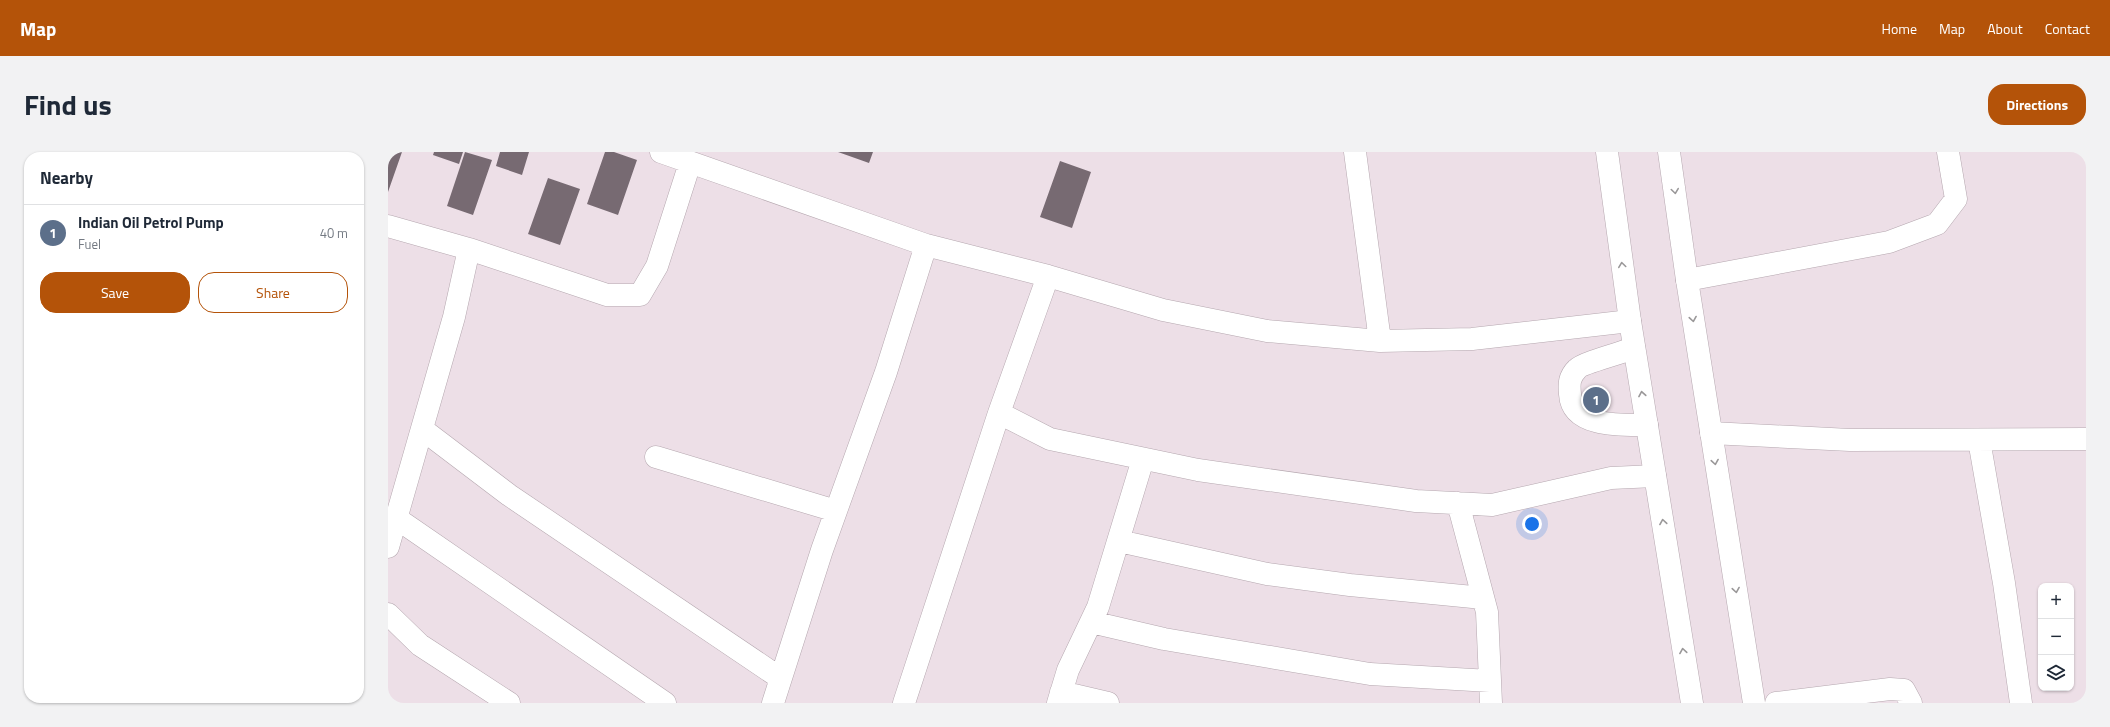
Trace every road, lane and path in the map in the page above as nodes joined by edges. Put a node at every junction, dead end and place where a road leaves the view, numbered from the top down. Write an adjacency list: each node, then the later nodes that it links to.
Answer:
1 (661, 152): 6 (street)
2 (1355, 152): 13 (street)
3 (1607, 152): 12 (street, one-way to 3)
4 (1670, 152): 11 (street, one-way to 11)
5 (1948, 152): 11 (street)
6 (690, 163): 8 (street); 9 (street)
7 (388, 226): 9 (street)
8 (926, 245): 10 (street); 25 (street)
9 (469, 249): 17 (street)
10 (1048, 276): 13 (street); 15 (street)
11 (1687, 280): 18 (street, one-way to 18)
12 (1630, 321): 13 (street); 14 (street)
13 (1380, 341)
14 (1634, 348): 16 (street, one-way to 14); 16 (street)
15 (999, 413): 22 (street); 39 (street)
16 (1647, 425): 23 (street)
17 (422, 429): 26 (street); 32 (street)
18 (1711, 433): 20 (street); 44 (street, one-way to 44)
19 (2086, 439): 20 (street)
20 (1979, 440): 47 (street)
21 (656, 457): 25 (street)
22 (1143, 458): 24 (street); 27 (street)
23 (1655, 476): 24 (street); 33 (street, one-way to 23)
24 (1458, 503): 29 (street)
25 (836, 511): 32 (street)
26 (396, 518): 28 (street); 37 (street)
27 (1119, 541): 29 (street); 31 (street)
28 (388, 547)
29 (1483, 598): 34 (street)
30 (388, 614): 36 (street)
31 (1091, 622): 34 (street); 35 (street)
32 (780, 678): 38 (street)
33 (1688, 680): 42 (street); 43 (street)
34 (1490, 681): 41 (street)
35 (1060, 698): 40 (street)
36 (508, 703)
37 (665, 703)
38 (773, 703)
39 (904, 703)
40 (1108, 703)
41 (1490, 703)
42 (1683, 703)
43 (1692, 703)
44 (1754, 703)
45 (1776, 703): 46 (street)
46 (1911, 703)
47 (2021, 703)

